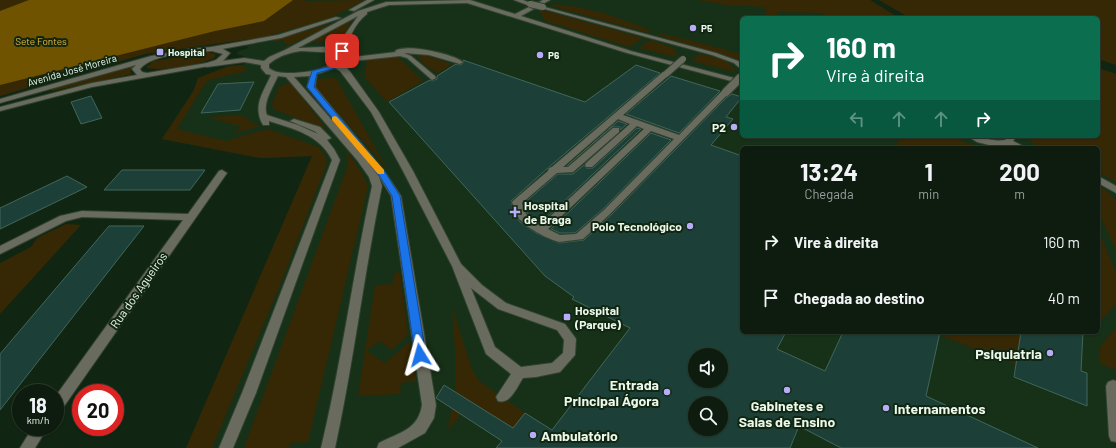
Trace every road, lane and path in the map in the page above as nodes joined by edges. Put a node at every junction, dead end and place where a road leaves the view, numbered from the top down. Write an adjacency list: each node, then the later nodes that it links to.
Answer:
1 (371, 0): 6 (street)
2 (517, 0): 8 (street, bridge)
3 (547, 0): 5 (street)
4 (369, 9): 5 (street); 9 (street); 12 (street)
5 (516, 16): 23 (street)
6 (243, 44): 7 (street, Avenida José Moreira); 10 (street)
7 (211, 49): 10 (street); 11 (street, Avenida José Moreira)
8 (693, 49): 16 (street); 26 (street, bridge)
9 (284, 52): 10 (street); 12 (street); 14 (street)
10 (227, 54): 15 (street)
11 (150, 58): 20 (street); 24 (street, Avenida José Moreira)
12 (341, 58): 13 (street); 17 (street); 21 (street); 44 (street)
13 (460, 62)
14 (265, 64): 15 (street); 18 (street)
15 (207, 65): 20 (street, Avenida José Moreira)
16 (740, 66)
17 (314, 72): 19 (street); 54 (street)
18 (275, 74): 19 (street); 27 (street)
19 (288, 74): 53 (street)
20 (145, 75): 25 (street, Avenida José Moreira)
21 (432, 78)
22 (740, 78): 31 (street, bridge)
23 (740, 81)
24 (0, 101)
25 (0, 109)
26 (617, 116): 28 (street); 37 (street)
27 (264, 118): 34 (street); 34 (street)
28 (636, 123): 29 (street); 36 (street)
29 (650, 128): 31 (street); 42 (street)
30 (616, 130): 37 (street)
31 (679, 138): 42 (street)
32 (977, 138): 33 (street)
33 (1010, 139): 35 (street)
34 (328, 146): 52 (street)
35 (1020, 146)
36 (589, 165)
37 (552, 170): 42 (street)
38 (222, 173): 41 (street, Rua dos Agueiros)
39 (1100, 180): 40 (street)
40 (1116, 190)
41 (190, 217): 43 (street); 47 (street, Rua dos Agueiros)
42 (541, 230)
43 (0, 250)
44 (456, 266): 45 (street); 45 (street)
45 (519, 373): 48 (street)
46 (1114, 386): 50 (street)
47 (64, 395)
48 (503, 396)
49 (35, 436): 51 (street)
50 (1116, 436)
51 (26, 448)
52 (226, 448)
53 (328, 448)
54 (384, 448)

